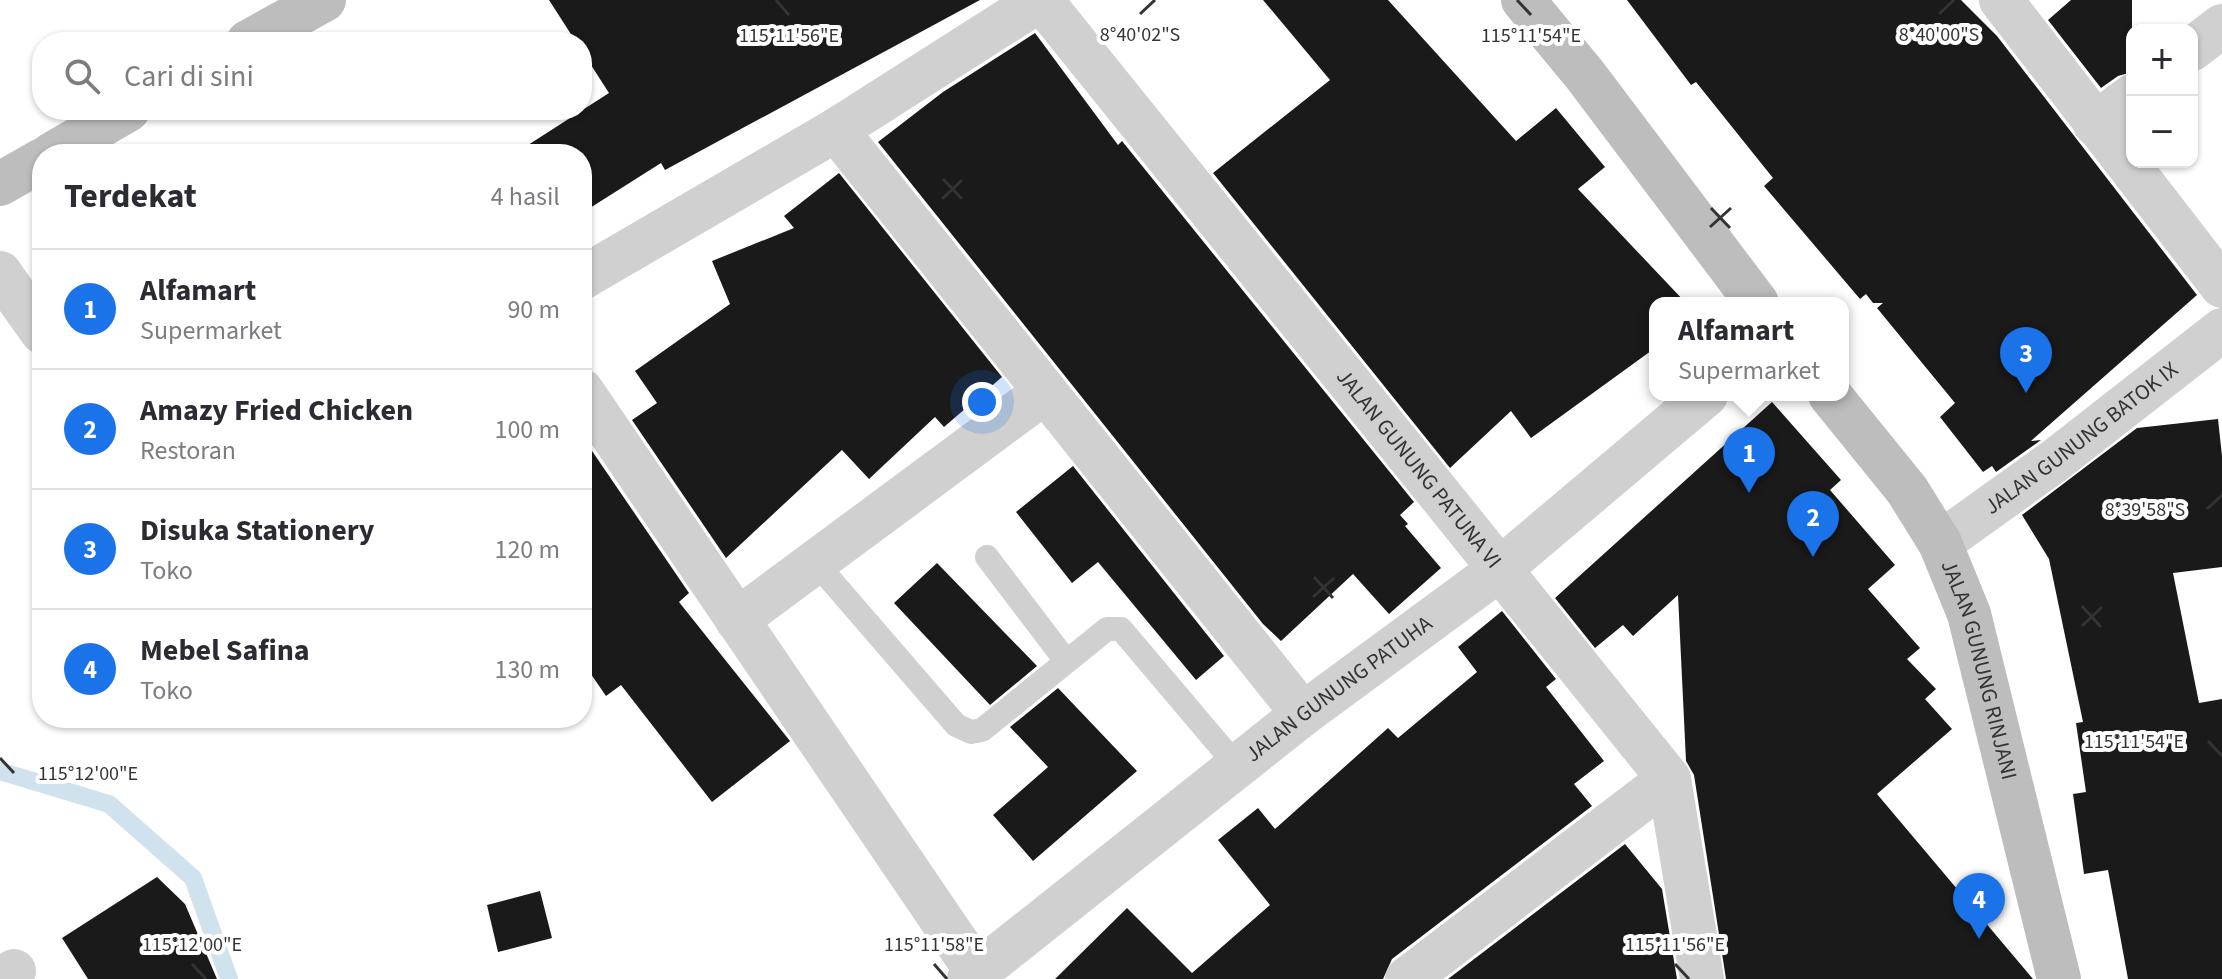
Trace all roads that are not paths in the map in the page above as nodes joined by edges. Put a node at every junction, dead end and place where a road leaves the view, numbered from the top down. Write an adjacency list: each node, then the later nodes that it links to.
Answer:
1 (324, 0): 6 (street)
2 (1040, 0): 11 (street); 28 (street, JALAN GUNUNG PATUNA VI)
3 (1523, 0): 18 (street)
4 (2001, 0): 10 (street)
5 (2222, 26): 7 (street)
6 (266, 32)
7 (2198, 44)
8 (2126, 101): 10 (street)
9 (115, 120): 12 (street)
10 (2095, 124): 17 (street)
11 (836, 130): 15 (street); 21 (street)
12 (82, 144)
13 (32, 166): 14 (street)
14 (0, 184)
15 (592, 272)
16 (0, 273): 19 (street)
17 (2222, 286)
18 (1752, 297)
19 (32, 318)
20 (2222, 330): 25 (street, JALAN GUNUNG BATOK IX)
21 (1045, 392): 27 (street); 31 (street)
22 (1699, 401): 28 (street, JALAN GUNUNG PATUHA)
23 (1835, 401): 25 (street, JALAN GUNUNG RINJANI)
24 (592, 406): 29 (street)
25 (1940, 543): 37 (street, JALAN GUNUNG RINJANI)
26 (987, 557): 30 (lane)
27 (816, 563): 29 (street); 30 (lane)
28 (1500, 569): 31 (street, JALAN GUNUNG PATUHA); 33 (street, JALAN GUNUNG PATUNA VI)
29 (737, 620): 34 (street)
30 (1066, 661): 32 (lane)
31 (1303, 714): 32 (street, JALAN GUNUNG PATUHA)
32 (1237, 766): 34 (street, JALAN GUNUNG PATUHA)
33 (1669, 779): 35 (street); 36 (street, JALAN GUNUNG PATUNA VI)
34 (973, 976)
35 (1407, 979)
36 (1702, 979)
37 (2059, 979)

